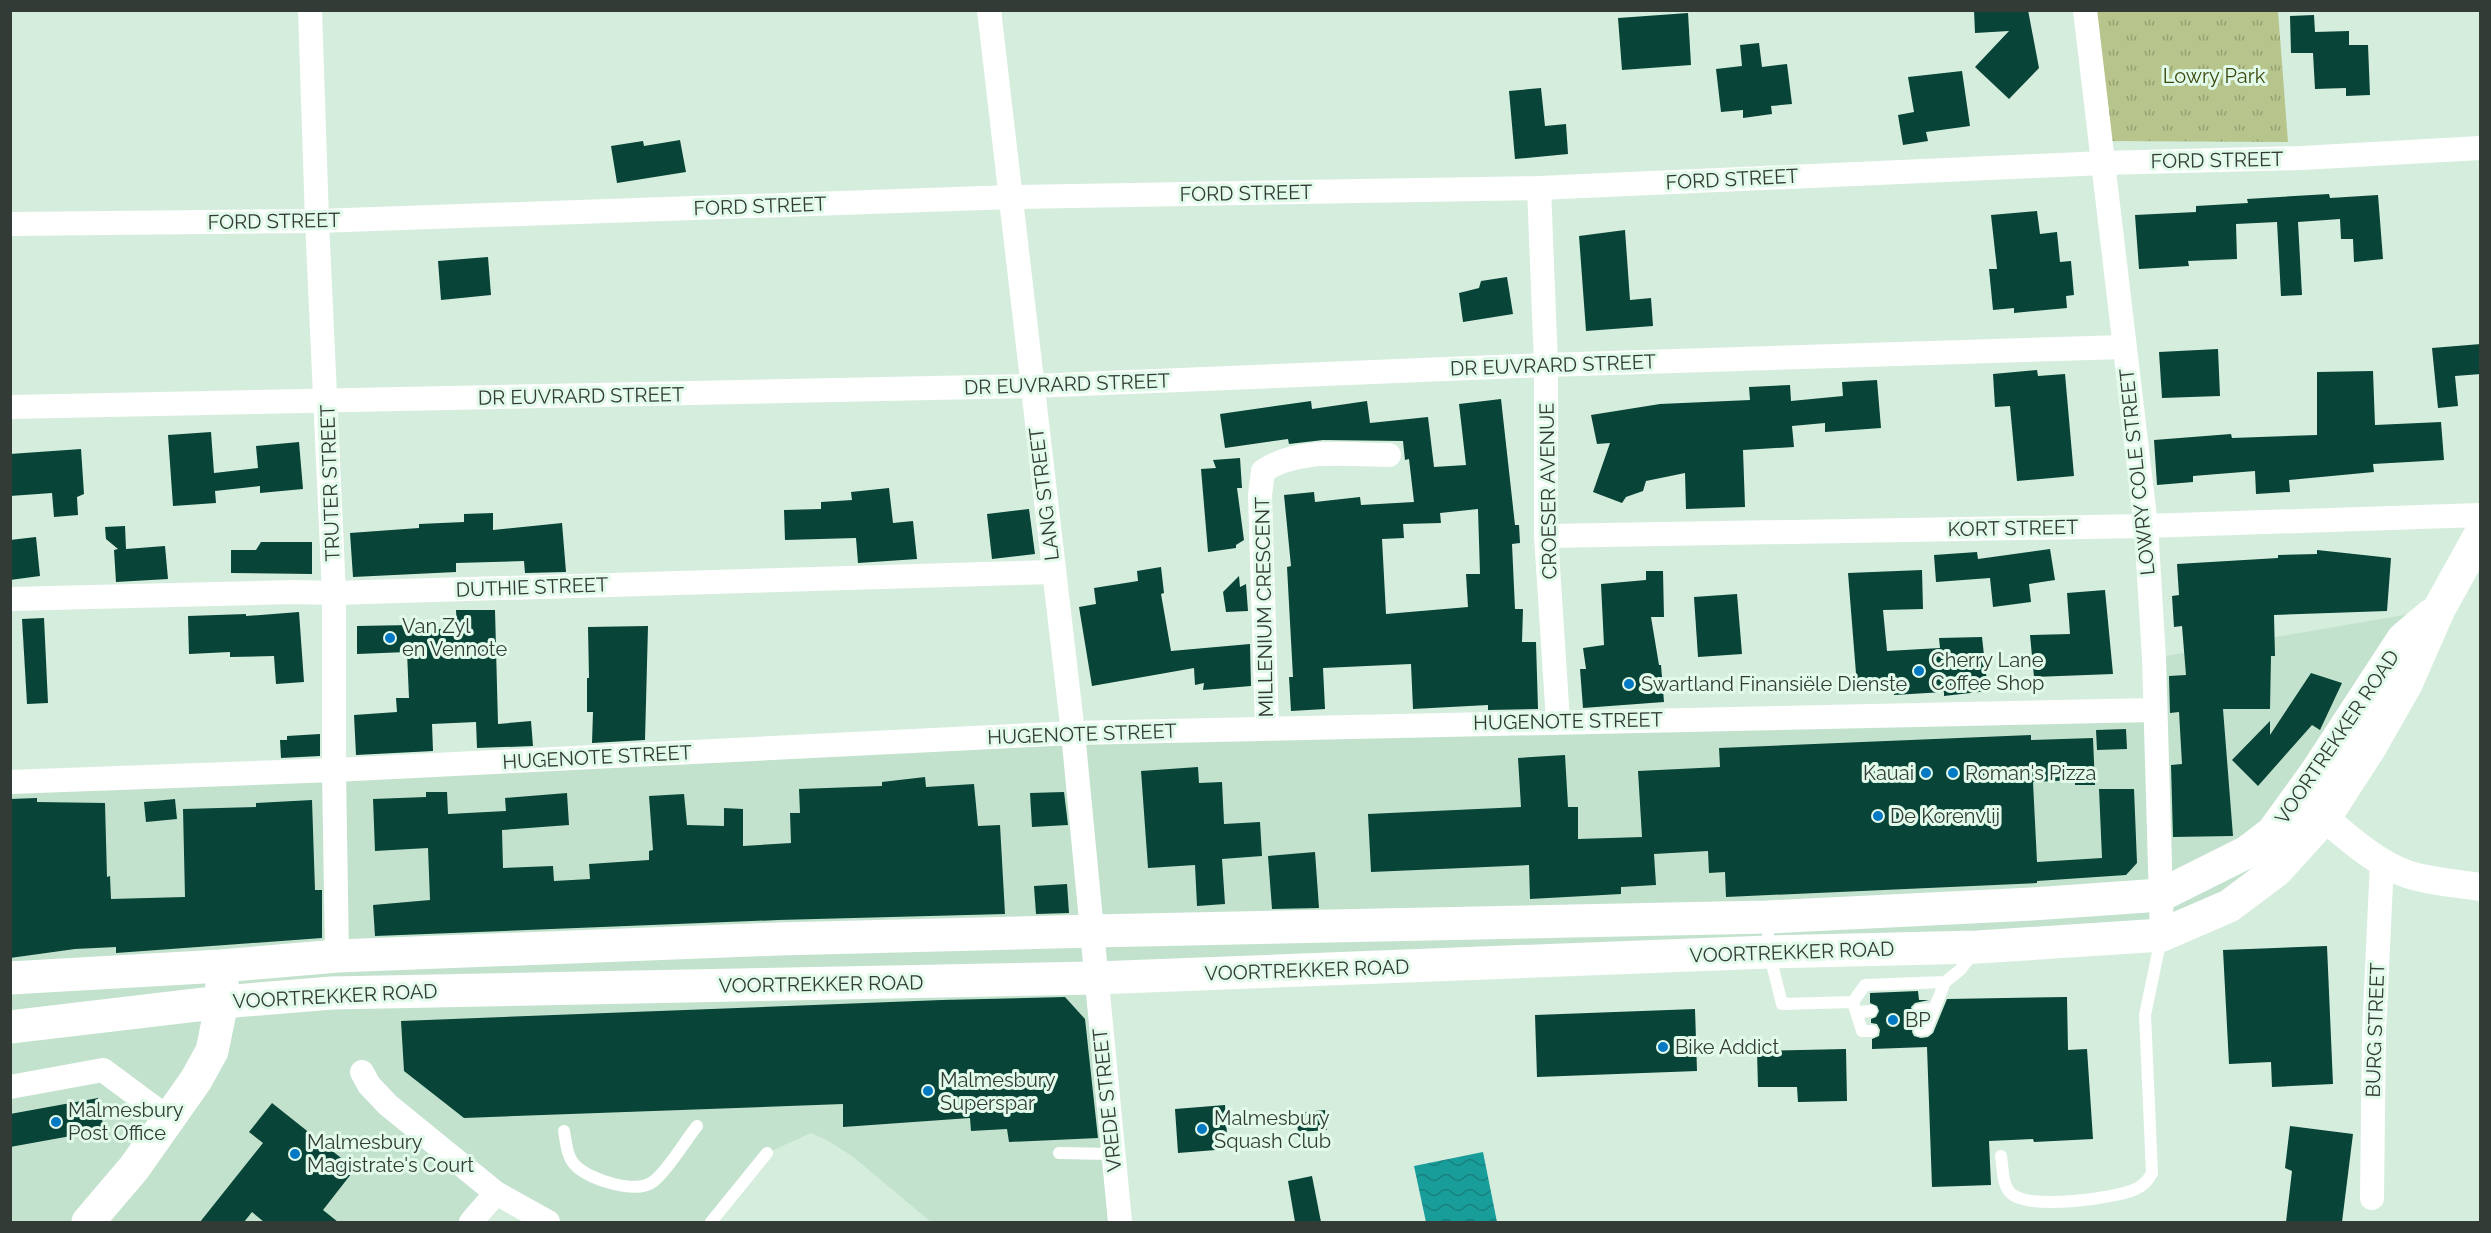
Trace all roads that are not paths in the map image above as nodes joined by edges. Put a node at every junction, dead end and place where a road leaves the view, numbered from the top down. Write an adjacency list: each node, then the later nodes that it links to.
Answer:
1 (310, 10): 8 (street, TRUTER STREET)
2 (989, 10): 7 (street, LANG STREET)
3 (2085, 10): 5 (street, LOWRY COLE STREET)
4 (2481, 148): 5 (street, FORD STREET)
5 (2103, 163): 6 (street, FORD STREET); 10 (street, LOWRY COLE STREET)
6 (1539, 188): 7 (street, FORD STREET); 11 (street, CROESER AVENUE)
7 (1012, 197): 8 (street, FORD STREET); 12 (street, LANG STREET)
8 (317, 220): 9 (street, FORD STREET); 13 (street, TRUTER STREET)
9 (10, 224)
10 (2123, 347): 11 (street, DR EUVRARD STREET); 17 (street, LOWRY COLE STREET)
11 (1546, 365): 12 (street, DR EUVRARD STREET); 19 (street, CROESER AVENUE)
12 (1032, 386): 13 (street, DR EUVRARD STREET); 20 (street, LANG STREET)
13 (327, 402): 14 (street, DR EUVRARD STREET); 21 (street, TRUTER STREET)
14 (10, 407)
15 (1389, 455): 26 (street, MILLENIUM CRESCENT)
16 (2481, 515): 17 (street, KORT STREET)
17 (2146, 526): 19 (street, KORT STREET); 24 (street, LOWRY COLE STREET)
18 (2481, 535): 23 (main road, VOORTREKKER ROAD)
19 (1546, 536): 25 (street, CROESER AVENUE)
20 (1053, 572): 21 (street, DUTHIE STREET); 27 (street, LANG STREET)
21 (334, 593): 22 (street, DUTHIE STREET); 28 (street, TRUTER STREET)
22 (10, 599)
23 (2439, 609): 30 (main road, VOORTREKKER ROAD); 31 (main road, VOORTREKKER ROAD)
24 (2155, 710): 25 (street, HUGENOTE STREET); 34 (street, LOWRY COLE STREET)
25 (1558, 721): 26 (street, HUGENOTE STREET)
26 (1267, 728): 27 (street, HUGENOTE STREET)
27 (1073, 733): 28 (street, HUGENOTE STREET); 36 (street, LANG STREET)
28 (334, 770): 29 (street, HUGENOTE STREET); 40 (street, TRUTER STREET)
29 (10, 782)
30 (2299, 797): 31 (street); 34 (main road, VOORTREKKER ROAD)
31 (2325, 818): 32 (street); 37 (main road, VOORTREKKER ROAD)
32 (2382, 862): 33 (street); 63 (street, BURG STREET)
33 (2481, 886)
34 (2161, 895): 35 (main road, VOORTREKKER ROAD); 37 (street, LOWRY COLE STREET)
35 (1767, 917): 36 (main road, VOORTREKKER ROAD); 39 (lane)
36 (1093, 931): 40 (main road, VOORTREKKER ROAD); 43 (street, LANG STREET)
37 (2162, 935): 38 (main road, VOORTREKKER ROAD); 61 (lane)
38 (1978, 947): 39 (main road, VOORTREKKER ROAD); 44 (lane)
39 (1769, 952): 43 (main road, VOORTREKKER ROAD); 46 (lane)
40 (338, 956): 41 (main road, VOORTREKKER ROAD)
41 (221, 966): 42 (main road, VOORTREKKER ROAD); 45 (main road)
42 (10, 978)
43 (1095, 978): 45 (main road, VOORTREKKER ROAD); 60 (street, VREDE STREET)
44 (1945, 982): 46 (lane); 47 (lane)
45 (222, 1002): 50 (main road, VOORTREKKER ROAD); 55 (main road)
46 (1854, 1007): 49 (lane); 52 (lane)
47 (1934, 1009): 48 (lane); 51 (lane)
48 (1919, 1010)
49 (1871, 1011)
50 (10, 1027)
51 (1920, 1030)
52 (1872, 1031)
53 (362, 1072): 62 (street)
54 (10, 1087): 55 (street)
55 (169, 1119): 64 (main road)
56 (697, 1126): 57 (lane)
57 (564, 1131)
58 (767, 1153): 67 (lane)
59 (1059, 1153): 60 (lane)
60 (1112, 1154): 68 (street, VREDE STREET)
61 (2001, 1156)
62 (496, 1193): 65 (street); 66 (street)
63 (2372, 1198)
64 (88, 1222)
65 (471, 1222)
66 (548, 1222)
67 (711, 1222)
68 (1120, 1222)

